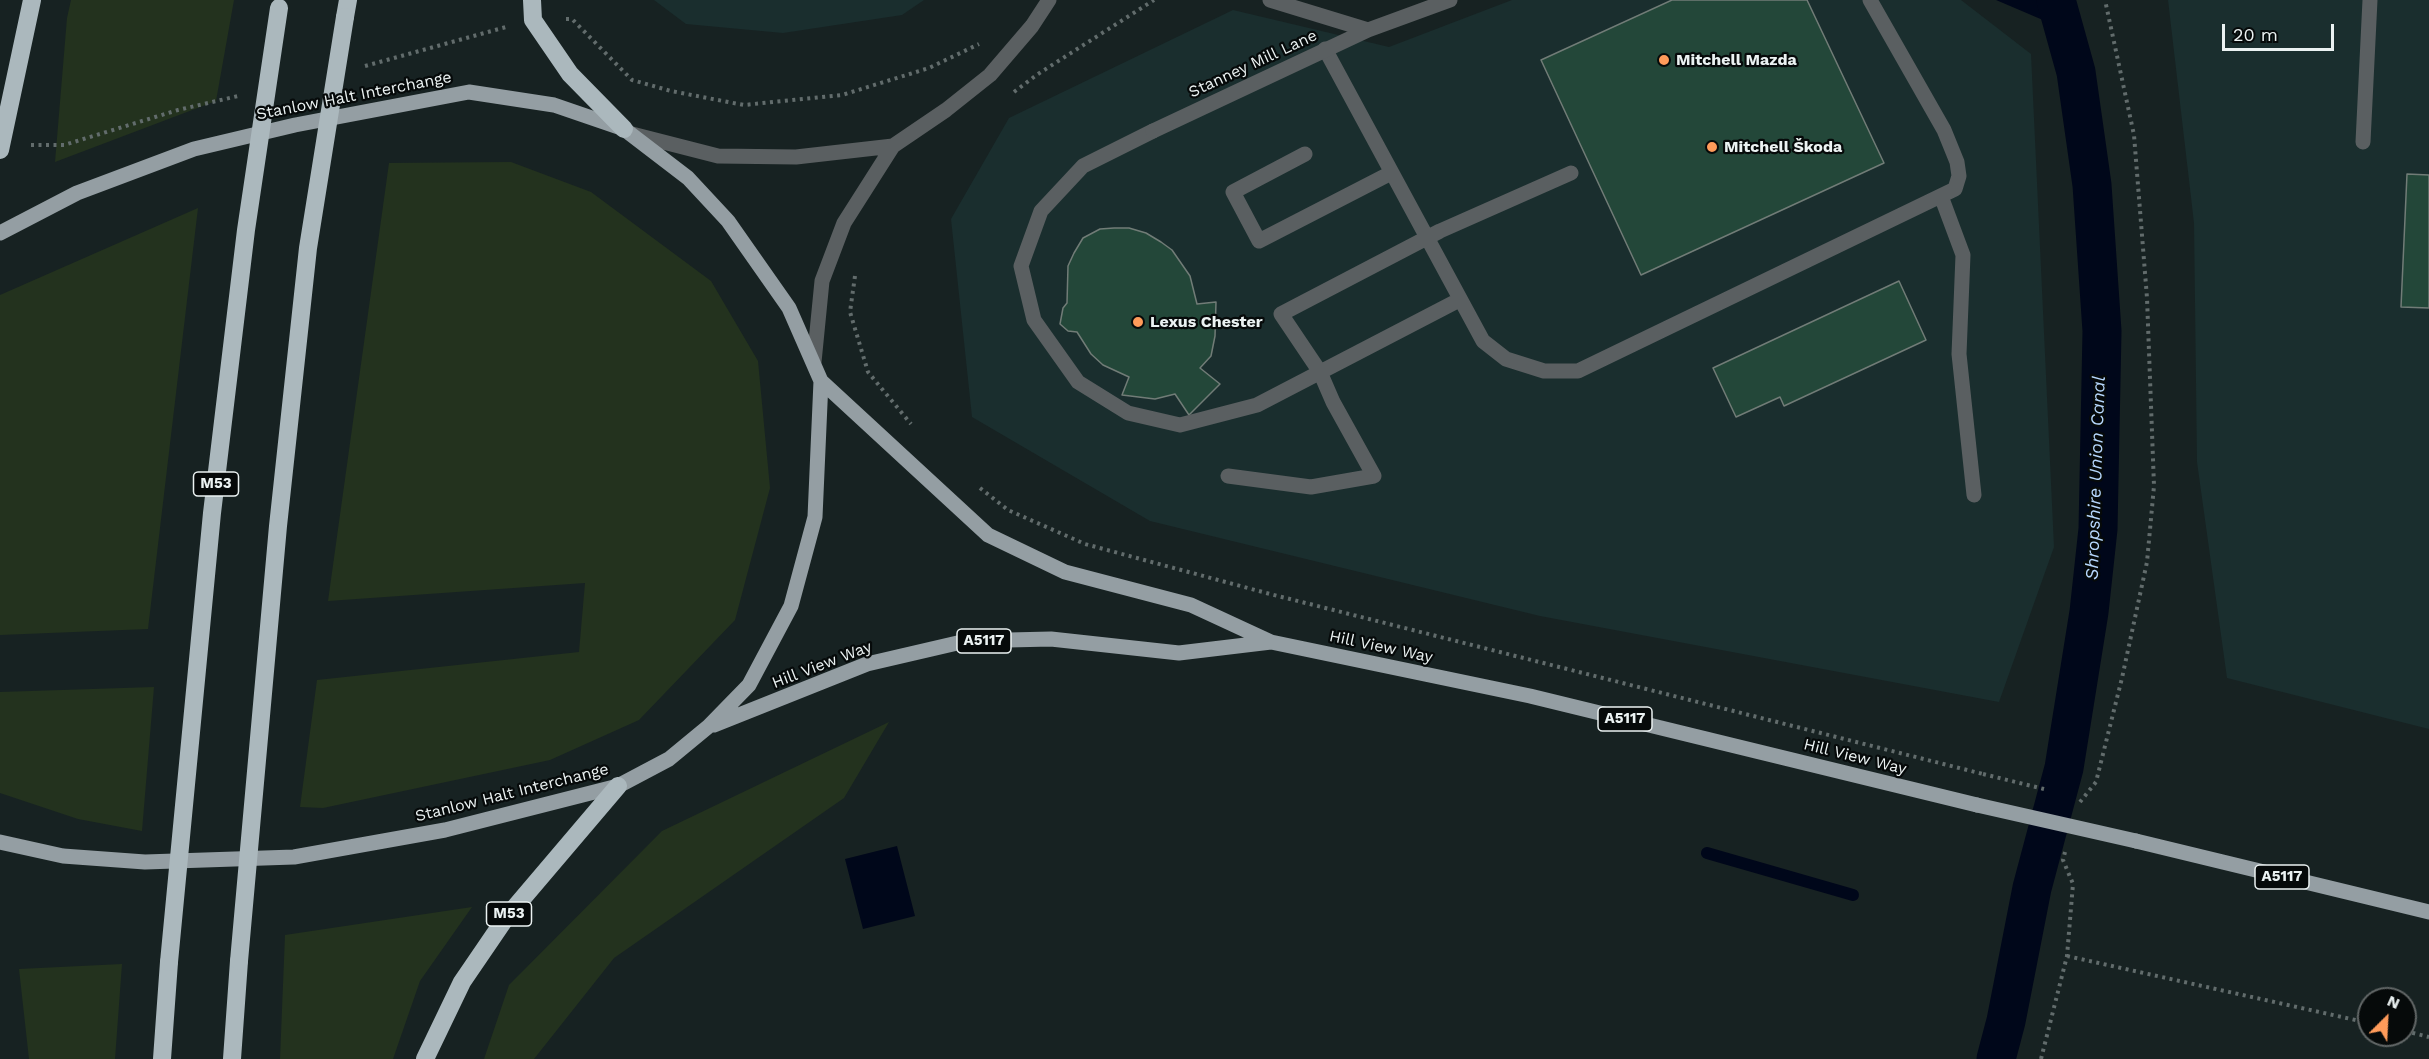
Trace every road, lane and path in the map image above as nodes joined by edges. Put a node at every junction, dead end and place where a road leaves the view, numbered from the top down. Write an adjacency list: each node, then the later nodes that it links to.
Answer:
1 (32, 0): 16 (highway)
2 (532, 0): 13 (highway)
3 (1049, 0): 15 (street)
4 (1270, 0): 11 (street, Stanney Mill Lane)
5 (1450, 0): 11 (street, Stanney Mill Lane)
6 (1870, 0): 20 (street)
7 (2104, 0): 32 (path)
8 (2370, 0): 14 (street)
9 (280, 4): 38 (highway, M53, bridge)
10 (346, 8): 39 (highway, bridge)
11 (1368, 30): 12 (street, Stanney Mill Lane)
12 (1325, 50): 19 (street); 25 (street, Stanney Mill Lane)
13 (628, 132): 15 (street); 21 (main road, Stanlow Halt Interchange); 24 (main road, Stanlow Halt Interchange)
14 (2363, 142)
15 (893, 146): 24 (street)
16 (0, 150)
17 (1305, 154): 19 (street)
18 (1571, 172): 22 (street)
19 (1391, 173): 22 (street)
20 (1941, 196): 23 (street); 28 (street)
21 (0, 233)
22 (1426, 238): 23 (street); 25 (street)
23 (1459, 300): 25 (street, Stanney Mill Lane)
24 (814, 362): 26 (main road, Stanlow Halt Interchange)
25 (1320, 372): 27 (street)
26 (821, 381): 29 (main road, Hill View Way / A5117); 30 (main road, Stanlow Halt Interchange)
27 (1228, 476)
28 (1974, 495)
29 (1272, 642): 30 (main road, Hill View Way / A5117); 35 (main road, Hill View Way / A5117, bridge)
30 (709, 726): 31 (main road, Stanlow Halt Interchange)
31 (618, 786): 33 (main road, Stanlow Halt Interchange); 40 (highway, M53)
32 (2078, 809)
33 (0, 842)
34 (2066, 849): 36 (path)
35 (2429, 912)
36 (2067, 956): 37 (path); 41 (path)
37 (2357, 1020)
38 (162, 1059)
39 (232, 1059)
40 (424, 1059)
41 (2041, 1059)

